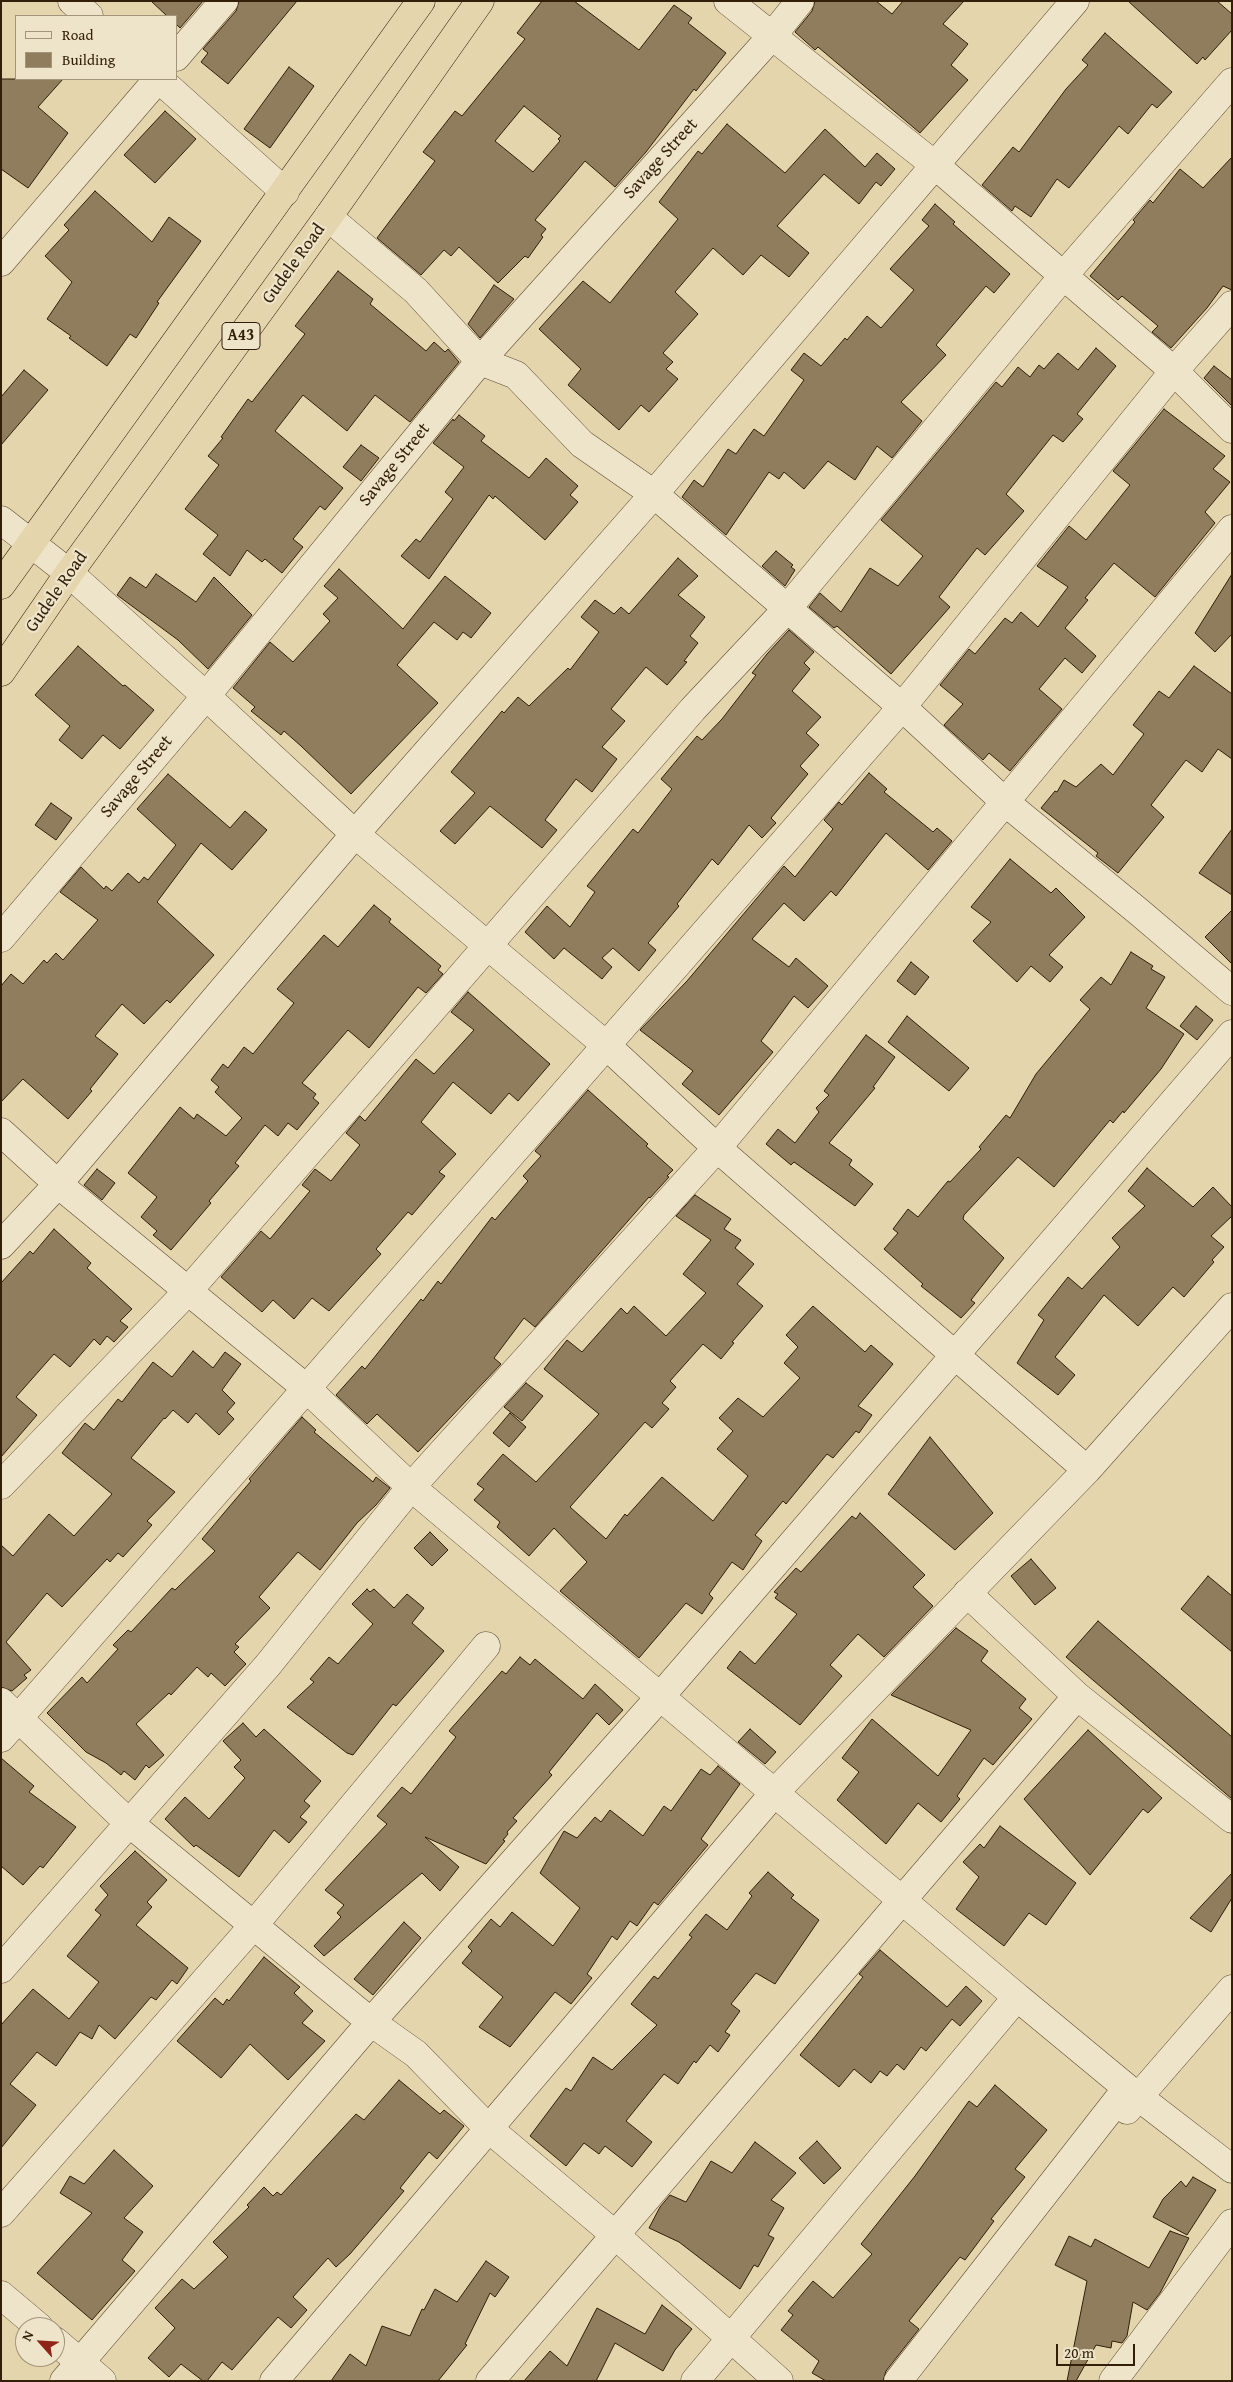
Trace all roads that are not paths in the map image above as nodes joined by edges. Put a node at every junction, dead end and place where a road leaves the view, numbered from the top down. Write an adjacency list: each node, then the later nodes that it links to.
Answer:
1 (72, 1): 8 (street)
2 (224, 1): 10 (street)
3 (421, 1): 15 (highway, A43)
4 (480, 1): 16 (highway, Gudele Road / A43)
5 (728, 1): 9 (street)
6 (800, 1): 9 (street, Savage Street)
7 (1076, 1): 14 (street)
8 (88, 15)
9 (772, 36): 14 (street); 20 (street, Savage Street)
10 (178, 55)
11 (157, 80): 17 (street)
12 (159, 80): 15 (street)
13 (1232, 82): 18 (street)
14 (936, 166): 18 (street); 23 (street)
15 (285, 192): 26 (highway, A43)
16 (328, 216): 20 (street); 27 (highway, Gudele Road / A43)
17 (1, 262)
18 (1064, 275): 21 (street); 29 (street)
19 (1232, 305): 21 (street)
20 (480, 361): 23 (street); 31 (street, Savage Street)
21 (1174, 371): 22 (street); 32 (street)
22 (1232, 428)
23 (654, 494): 29 (street); 34 (street)
24 (1, 520): 26 (street)
25 (1232, 529): 33 (street)
26 (29, 544): 27 (street); 28 (highway, A43)
27 (69, 573): 30 (highway, Gudele Road / A43); 31 (street)
28 (1, 584)
29 (786, 610): 32 (street); 36 (street)
30 (1, 672)
31 (206, 696): 34 (street); 35 (street, Savage Street)
32 (902, 708): 33 (street); 39 (street)
33 (1004, 802): 37 (street); 41 (street)
34 (354, 834): 36 (street); 42 (street)
35 (1, 938)
36 (489, 944): 39 (street); 44 (street)
37 (1232, 991)
38 (1232, 1034): 46 (street)
39 (608, 1046): 41 (street); 47 (street)
40 (1, 1132): 42 (street)
41 (717, 1148): 46 (street); 50 (street)
42 (58, 1184): 43 (street); 44 (street)
43 (1, 1244)
44 (188, 1291): 47 (street); 49 (street)
45 (1232, 1306): 48 (street)
46 (955, 1355): 48 (street); 54 (street)
47 (306, 1388): 50 (street); 55 (street)
48 (1086, 1470): 51 (street)
49 (1, 1485)
50 (411, 1486): 54 (street); 59 (street)
51 (967, 1593): 53 (street); 57 (street)
52 (486, 1646): 61 (street)
53 (1077, 1696): 58 (street); 60 (street)
54 (659, 1698): 57 (street); 65 (street)
55 (10, 1710): 56 (street); 59 (street)
56 (1, 1738)
57 (775, 1792): 60 (street); 68 (street)
58 (1232, 1819)
59 (128, 1822): 61 (street); 62 (street)
60 (901, 1900): 64 (street); 72 (street)
61 (254, 1926): 65 (street); 70 (street)
62 (1, 1969)
63 (1232, 1989): 67 (street)
64 (1017, 1997): 66 (street); 75 (street)
65 (371, 2022): 68 (street); 77 (street)
66 (1128, 2088): 69 (street); 83 (street)
67 (1123, 2115)
68 (488, 2128): 72 (street); 79 (street)
69 (1232, 2168)
70 (1, 2213)
71 (1232, 2223): 84 (street)
72 (614, 2234): 75 (street); 80 (street)
73 (1, 2295): 74 (street)
74 (27, 2317)
75 (732, 2338): 81 (street); 82 (street)
76 (65, 2358): 77 (street)
77 (72, 2371): 78 (street)
78 (102, 2381)
79 (274, 2381)
80 (490, 2381)
81 (695, 2381)
82 (779, 2381)
83 (898, 2381)
84 (1114, 2381)

